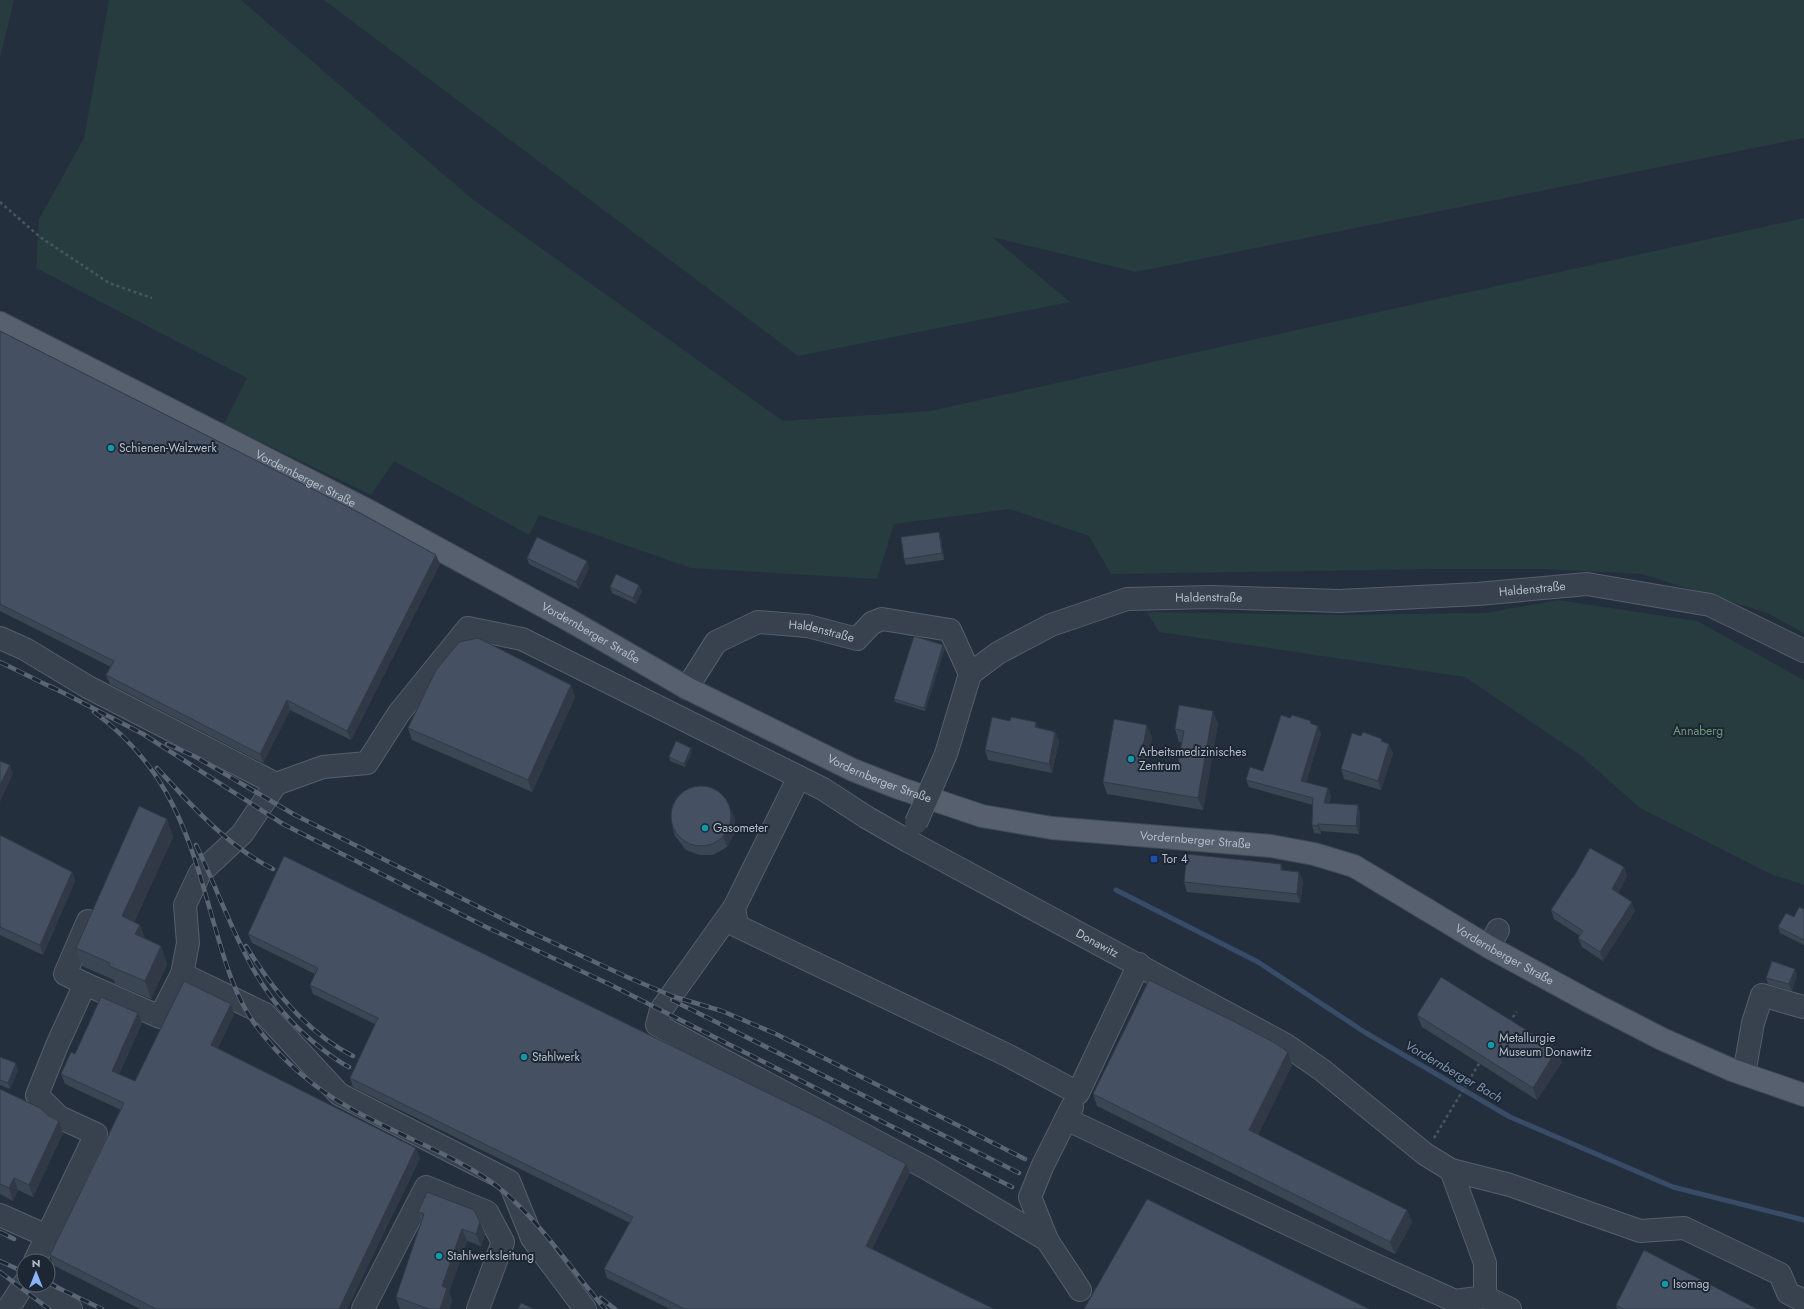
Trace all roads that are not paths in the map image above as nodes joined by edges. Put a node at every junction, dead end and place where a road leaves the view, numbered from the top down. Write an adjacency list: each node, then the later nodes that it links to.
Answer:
1 (0, 323): 5 (main road, Vordernberger Straße)
2 (0, 638): 7 (lane)
3 (1804, 651): 4 (lane, Haldenstraße)
4 (970, 674): 5 (lane, Haldenstraße); 8 (lane, bridge)
5 (687, 688): 15 (main road, Vordernberger Straße)
6 (799, 777): 7 (lane, Donawitz); 8 (lane, Donawitz); 10 (lane)
7 (276, 784): 12 (lane)
8 (912, 832): 11 (lane, Donawitz)
9 (96, 903): 13 (lane)
10 (734, 908): 16 (lane); 23 (lane)
11 (1139, 964): 16 (lane); 19 (lane, Donawitz)
12 (182, 974): 13 (lane); 22 (lane)
13 (85, 984): 21 (lane)
14 (1803, 1007): 15 (lane)
15 (1744, 1074): 17 (main road, Vordernberger Straße)
16 (1078, 1093): 18 (lane)
17 (1804, 1095)
18 (1066, 1119): 23 (lane); 29 (lane)
19 (1450, 1170): 29 (lane); 30 (lane, Donawitz)
20 (0, 1215): 21 (lane)
21 (47, 1236): 25 (lane)
22 (532, 1238): 24 (lane); 36 (lane)
23 (1047, 1240): 26 (lane)
24 (503, 1242): 34 (lane); 35 (lane)
25 (39, 1253)
26 (1080, 1290)
27 (18, 1293): 32 (lane)
28 (48, 1293): 33 (lane)
29 (1485, 1297): 31 (lane)
30 (1804, 1301)
31 (1508, 1308)
32 (8, 1309)
33 (71, 1309)
34 (363, 1309)
35 (478, 1309)
36 (585, 1309)

